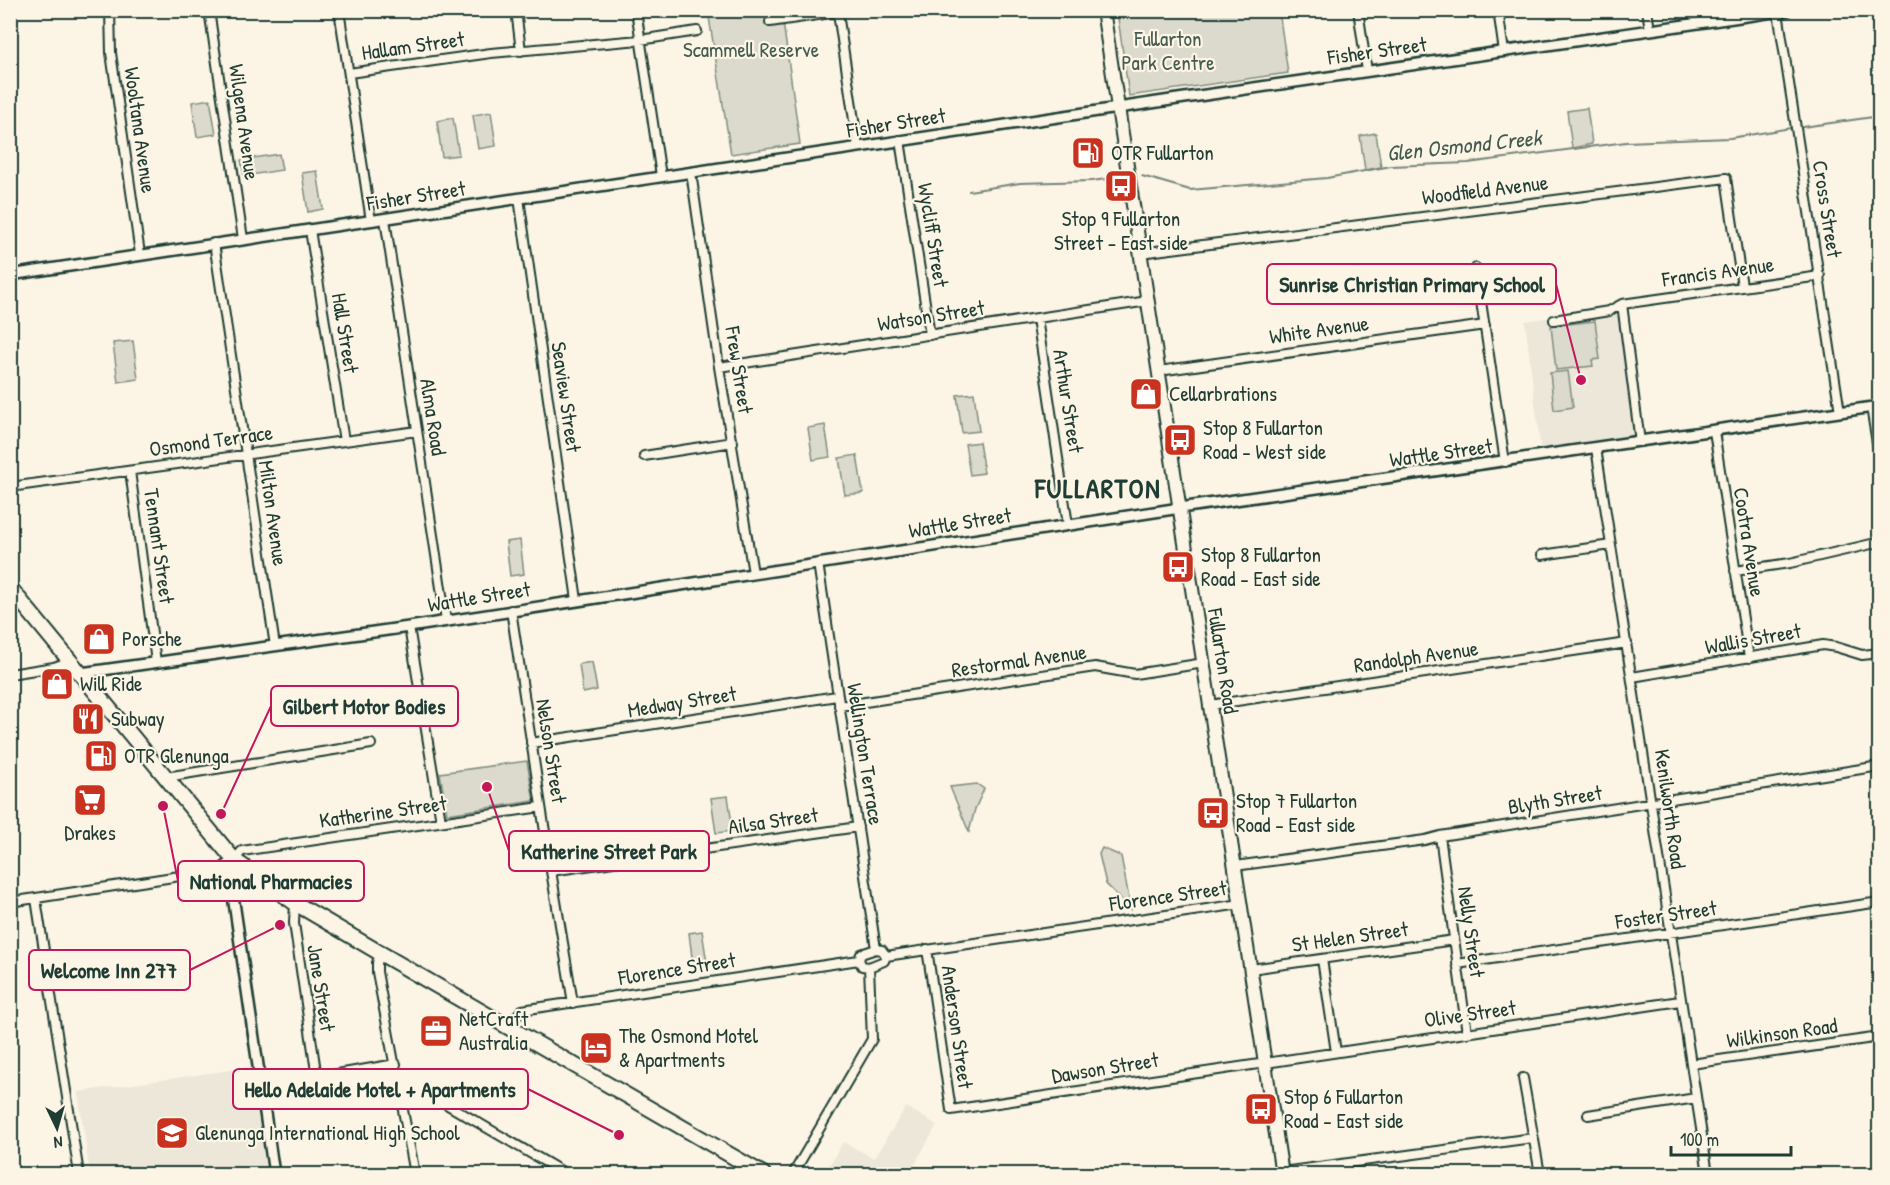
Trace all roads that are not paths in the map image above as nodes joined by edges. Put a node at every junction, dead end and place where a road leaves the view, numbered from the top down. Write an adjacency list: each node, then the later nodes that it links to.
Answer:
1 (110, 10): 33 (street, Wooltana Avenue)
2 (209, 10): 30 (street, Wilgena Avenue)
3 (339, 10): 20 (street)
4 (516, 10): 17 (street)
5 (636, 10): 16 (street)
6 (852, 10): 12 (street)
7 (1103, 10): 21 (main road, Fullarton Road)
8 (1358, 10): 19 (street)
9 (1498, 10): 18 (street)
10 (1647, 10): 14 (street)
11 (1783, 11): 14 (street, Fisher Street); 37 (street, Cross Street)
12 (838, 13): 13 (street); 23 (street)
13 (770, 22)
14 (1650, 30): 18 (street, Fisher Street)
15 (697, 32): 16 (street, Hallam Street)
16 (640, 40): 17 (street, Hallam Street); 25 (street)
17 (521, 51): 20 (street, Hallam Street)
18 (1504, 52): 19 (street, Fisher Street)
19 (1367, 71): 21 (street, Fisher Street)
20 (349, 73): 28 (street)
21 (1118, 108): 22 (street, Fisher Street); 32 (main road, Fullarton Road)
22 (900, 141): 23 (street, Fisher Street); 44 (street, Wycliff Street)
23 (858, 147): 24 (street, Fisher Street)
24 (691, 172): 25 (street, Fisher Street); 45 (street, Frew Street)
25 (662, 176): 26 (street, Fisher Street)
26 (519, 198): 27 (street, Fisher Street); 70 (street, Seaview Street)
27 (384, 219): 28 (street, Fisher Street); 49 (street, Alma Road)
28 (371, 221): 29 (street, Fisher Street)
29 (310, 230): 30 (street, Fisher Street); 51 (street, Hall Street)
30 (243, 239): 31 (street, Fisher Street)
31 (214, 243): 33 (street, Fisher Street); 55 (street, Milton Avenue)
32 (1140, 253): 38 (street, Woodfield Avenue); 39 (main road, Fullarton Road)
33 (140, 254): 36 (street, Fisher Street)
34 (1476, 268): 43 (street)
35 (10, 270): 36 (street)
36 (11, 275)
37 (1820, 276): 38 (street, Francis Avenue); 48 (street, Cross Street)
38 (1742, 286): 40 (street, Francis Avenue)
39 (1148, 301): 41 (street, Watson Street); 46 (main road, Fullarton Road)
40 (1622, 304): 42 (street, Francis Avenue); 53 (street)
41 (1037, 318): 44 (street, Watson Street); 62 (street, Arthur Street)
42 (1554, 320)
43 (1485, 325): 46 (street, White Avenue); 58 (street)
44 (930, 335): 45 (street, Watson Street)
45 (719, 367): 52 (street, Frew Street)
46 (1158, 371): 61 (main road, Fullarton Road)
47 (1875, 406): 48 (street, Wattle Street); 57 (street)
48 (1840, 412): 50 (street, Wattle Street)
49 (417, 431): 51 (street, Osmond Terrace); 72 (street, Alma Road)
50 (1714, 431): 53 (street, Wattle Street); 67 (street, Cootra Avenue)
51 (344, 441): 55 (street, Osmond Terrace)
52 (732, 442): 56 (street); 68 (street, Frew Street)
53 (1640, 442): 54 (street, Wattle Street)
54 (1596, 448): 58 (street, Wattle Street); 64 (street, Kenilworth Road)
55 (246, 454): 59 (street, Osmond Terrace); 75 (street, Milton Avenue)
56 (644, 456)
57 (1880, 461)
58 (1505, 462): 61 (street, Wattle Street)
59 (130, 471): 60 (street, Osmond Terrace); 79 (street, Tennant Street)
60 (10, 487)
61 (1180, 508): 62 (street, Wattle Street); 80 (main road, Fullarton Road)
62 (1068, 525): 66 (street, Wattle Street)
63 (1880, 542): 67 (street)
64 (1611, 545): 65 (street); 74 (street, Kenilworth Road)
65 (1542, 555)
66 (818, 563): 68 (street, Wattle Street); 84 (street, Wellington Terrace)
67 (1735, 571): 77 (street, Cootra Avenue)
68 (753, 573): 70 (street, Wattle Street)
69 (10, 588): 78 (highway)
70 (577, 600): 71 (street, Wattle Street)
71 (511, 610): 72 (street, Wattle Street); 87 (street, Nelson Street)
72 (446, 621): 73 (street, Wattle Street)
73 (409, 627): 75 (street, Wattle Street); 93 (street)
74 (1627, 644): 83 (street, Kenilworth Road); 85 (street, Randolph Avenue)
75 (275, 646): 79 (street, Wattle Street)
76 (1880, 653): 77 (street, Wallis Street)
77 (1749, 658): 83 (street, Wallis Street)
78 (70, 661): 81 (street); 82 (highway)
79 (156, 662): 82 (street, Wattle Street)
80 (1204, 663): 85 (main road, Fullarton Road); 86 (street, Restormal Avenue)
81 (10, 674)
82 (81, 674): 90 (highway)
83 (1632, 677): 91 (street, Kenilworth Road)
84 (837, 696): 86 (street, Wellington Terrace); 87 (street, Medway Street)
85 (1210, 705): 97 (main road, Fullarton Road)
86 (839, 706): 94 (street, Wellington Terrace)
87 (531, 743): 92 (street, Nelson Street)
88 (371, 744): 90 (street)
89 (1880, 766): 91 (street, Blyth Street)
90 (166, 777): 96 (highway)
91 (1651, 803): 95 (street, Blyth Street); 104 (street, Kenilworth Road)
92 (541, 807): 93 (street, Katherine Street); 98 (street, Nelson Street)
93 (441, 821): 96 (street, Katherine Street)
94 (858, 827): 98 (street, Ailsa Street); 106 (street, Wellington Terrace)
95 (1440, 836): 97 (street, Blyth Street); 105 (street, Nelly Street)
96 (234, 860): 99 (street, Katherine Street); 102 (highway); 126 (street)
97 (1235, 866): 103 (main road, Fullarton Road)
98 (550, 872): 116 (street, Nelson Street)
99 (36, 899): 100 (street, Katherine Street); 135 (street)
100 (10, 902)
101 (1880, 902): 104 (street, Foster Street)
102 (295, 903): 108 (highway); 124 (street, Jane Street)
103 (1241, 904): 107 (street, Florence Street); 114 (main road, Fullarton Road)
104 (1670, 933): 112 (street, Foster Street); 115 (street, Kenilworth Road)
105 (1454, 940): 110 (street, St Helen Street); 112 (street, Nelly Street)
106 (876, 949): 109 (street); 111 (street)
107 (927, 949): 109 (street, Florence Street); 129 (street, Anderson Street)
108 (380, 953): 117 (highway); 122 (street)
109 (886, 956): 113 (street)
110 (1322, 959): 114 (street, St Helen Street); 120 (street)
111 (859, 960): 113 (street); 116 (street, Florence Street)
112 (1456, 964): 118 (street, Nelly Street)
113 (869, 967): 140 (street)
114 (1251, 969): 121 (main road, Fullarton Road)
115 (1680, 1001): 118 (street, Olive Street); 123 (street, Kenilworth Road)
116 (573, 1003): 117 (street, Florence Street)
117 (508, 1026): 132 (highway)
118 (1467, 1034): 120 (street, Olive Street)
119 (1880, 1037): 123 (street, Wilkinson Road)
120 (1336, 1052): 121 (street, Olive Street)
121 (1265, 1062): 129 (street, Dawson Street); 134 (main road, Fullarton Road)
122 (396, 1064): 124 (street); 127 (street)
123 (1690, 1064): 128 (street, Kenilworth Road)
124 (317, 1078): 126 (street)
125 (1523, 1078): 131 (street)
126 (261, 1086): 136 (street)
127 (400, 1086): 137 (street); 138 (street)
128 (1696, 1098): 130 (street); 142 (street, Kenilworth Road)
129 (951, 1110)
130 (1588, 1115)
131 (1533, 1138): 134 (street); 141 (street)
132 (739, 1168): 139 (highway)
133 (1880, 1172): 143 (street)
134 (1282, 1173)
135 (78, 1174)
136 (274, 1174)
137 (415, 1174)
138 (566, 1174)
139 (763, 1174)
140 (793, 1174)
141 (1540, 1174)
142 (1708, 1174)
143 (1860, 1174)

